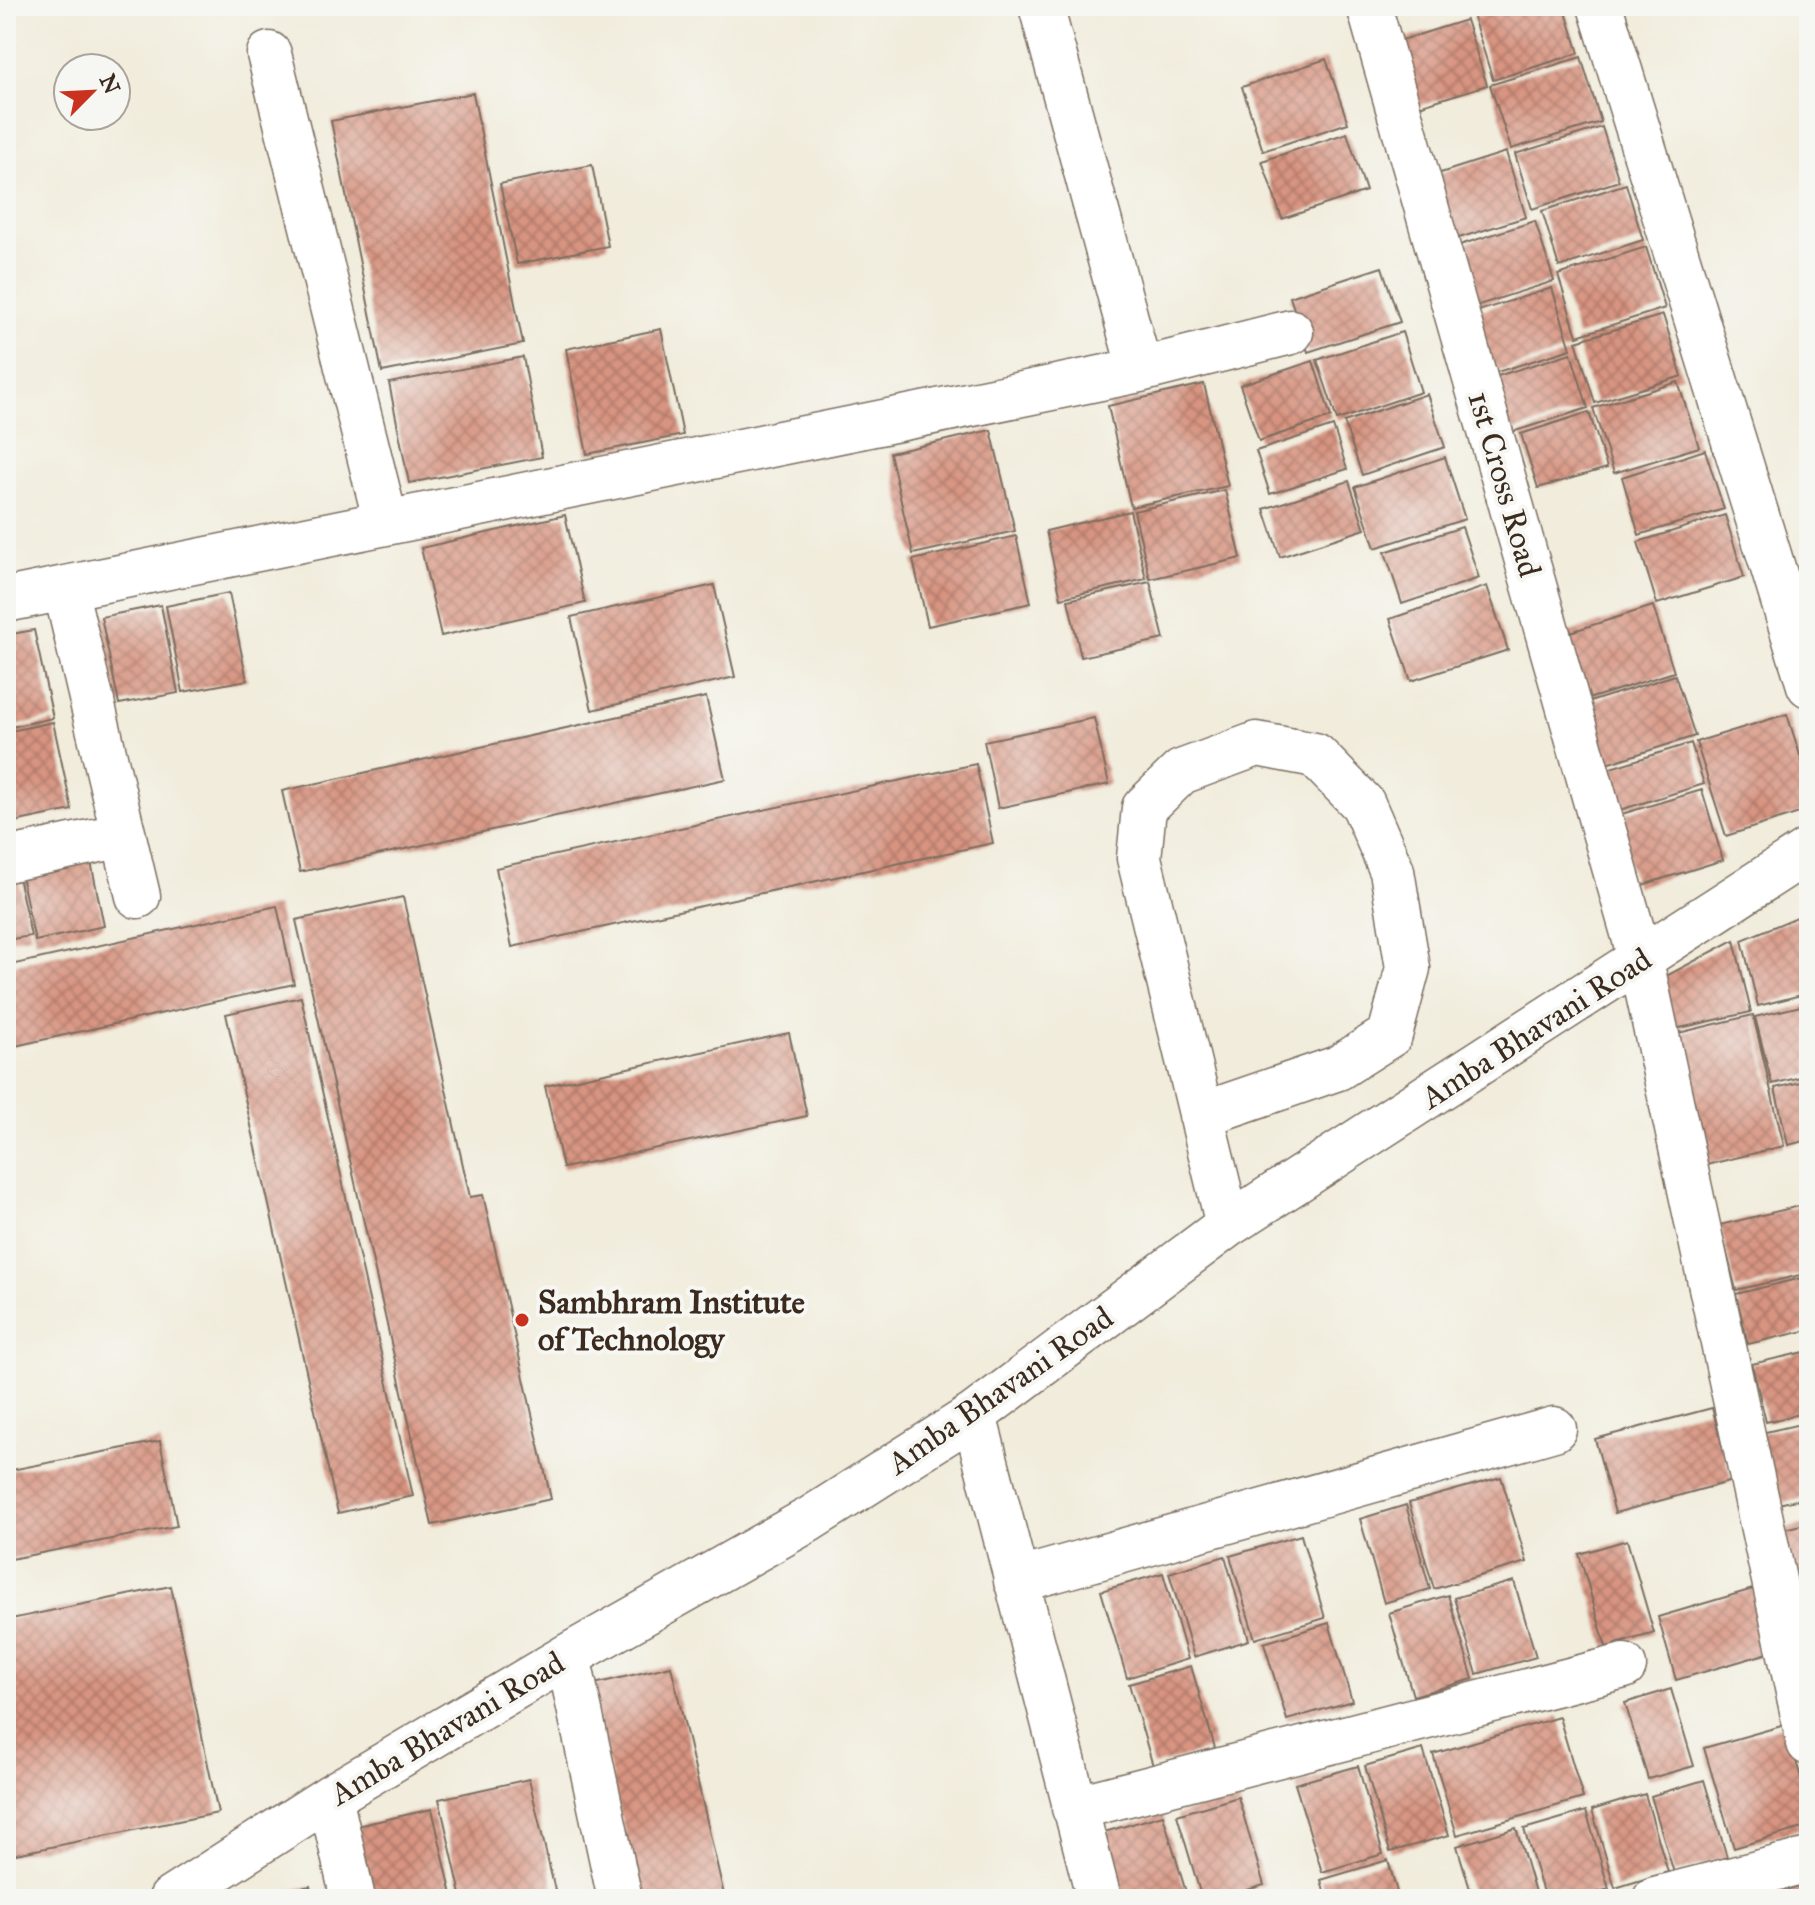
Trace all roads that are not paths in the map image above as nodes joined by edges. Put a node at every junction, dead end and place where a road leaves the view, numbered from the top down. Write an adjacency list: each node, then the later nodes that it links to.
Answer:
1 (1041, 6): 6 (street)
2 (1369, 6): 15 (street, 1st Cross Road)
3 (1600, 6): 10 (street)
4 (269, 54): 7 (street)
5 (1291, 332): 6 (street)
6 (1140, 370): 7 (street)
7 (386, 523): 8 (street)
8 (65, 588): 9 (street); 11 (street)
9 (6, 600)
10 (1809, 685)
11 (123, 835): 13 (street); 14 (street)
12 (1809, 850): 15 (street, Amba Bhavani Road)
13 (6, 860)
14 (138, 896)
15 (1641, 961): 17 (street, Amba Bhavani Road); 23 (street, 1st Cross Road)
16 (1201, 1115): 16 (street); 17 (street)
17 (1228, 1225): 18 (street, Amba Bhavani Road)
18 (974, 1415): 20 (street); 21 (street, Amba Bhavani Road)
19 (1554, 1429): 20 (street)
20 (1016, 1581): 25 (street)
21 (568, 1656): 24 (street, Amba Bhavani Road); 29 (street)
22 (1624, 1666): 25 (street)
23 (1809, 1743)
24 (330, 1797): 27 (street, Amba Bhavani Road); 28 (street)
25 (1074, 1808): 30 (street)
26 (1809, 1860): 31 (street)
27 (171, 1899)
28 (353, 1899)
29 (620, 1899)
30 (1099, 1899)
31 (1655, 1899)

